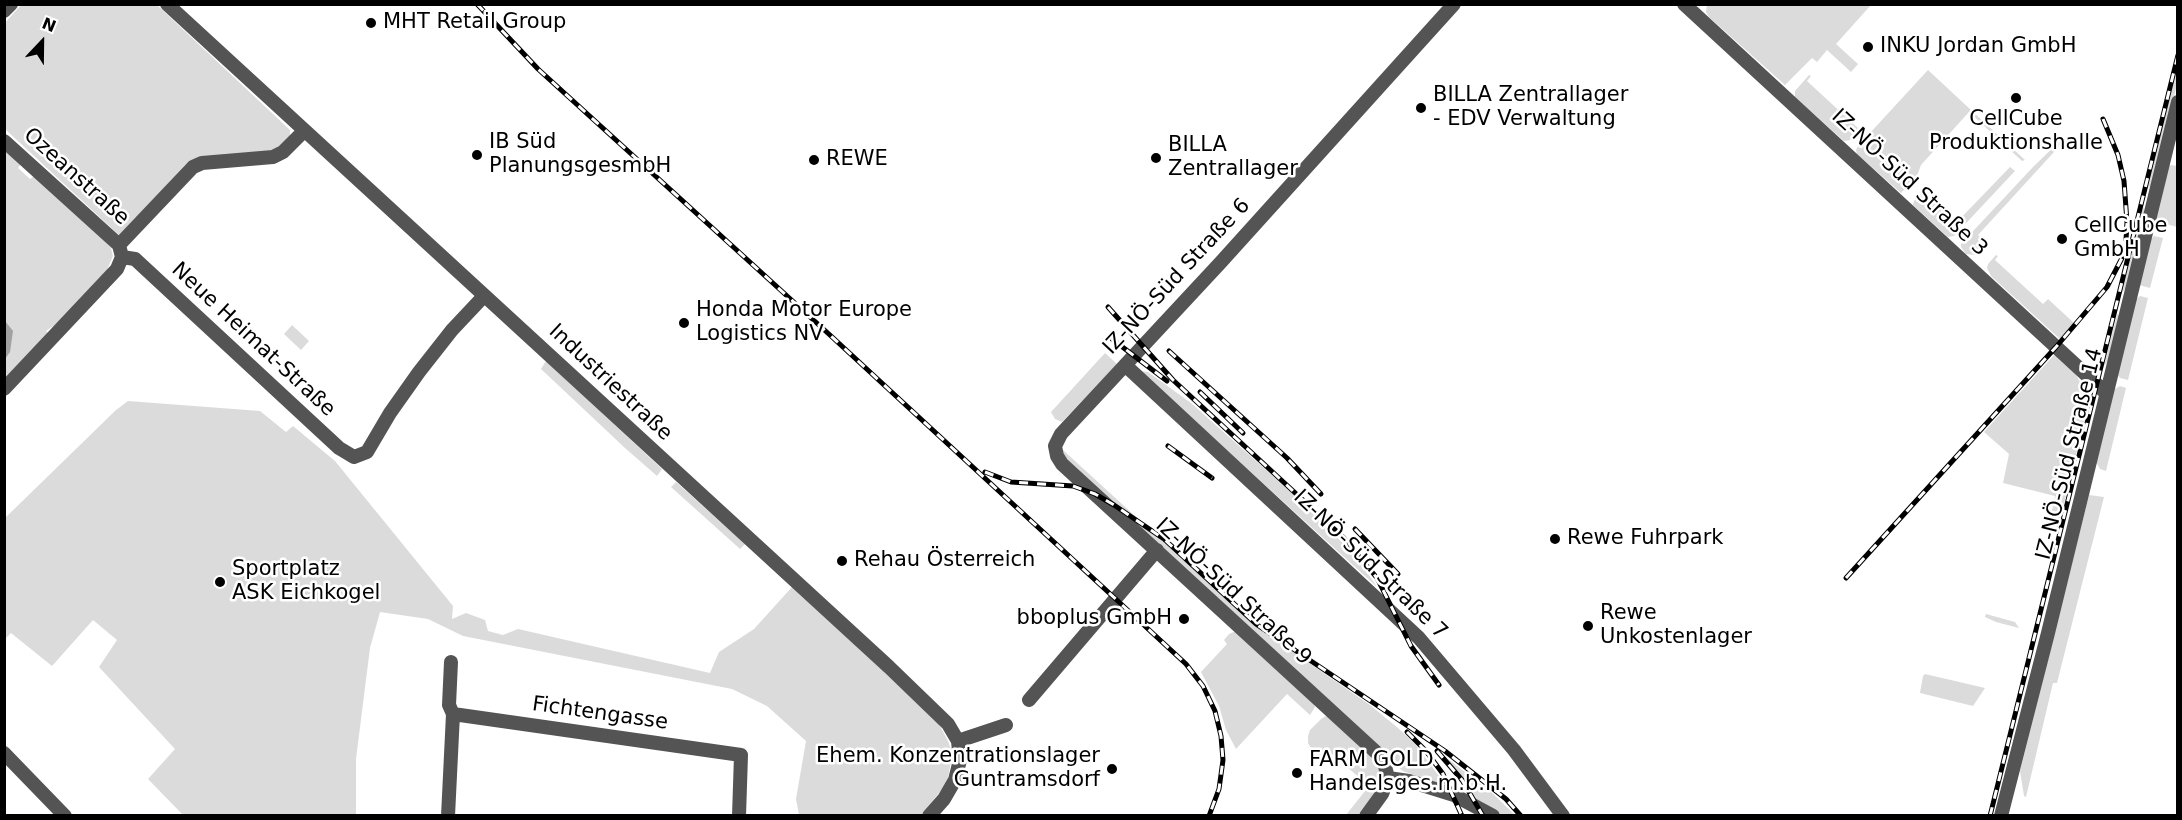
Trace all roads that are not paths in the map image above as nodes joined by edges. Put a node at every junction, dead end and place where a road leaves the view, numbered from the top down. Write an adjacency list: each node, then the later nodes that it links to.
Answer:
1 (11, 4): 5 (street)
2 (166, 4): 7 (street, Industriestraße)
3 (1454, 4): 11 (street, IZ-NÖ-Süd Straße 6)
4 (1684, 4): 13 (street, IZ-NÖ-Süd Straße 3)
5 (4, 11)
6 (2178, 102): 13 (street, IZ-NÖ-Süd Straße 14)
7 (304, 131): 9 (street, Ozeanstraße); 10 (street, Industriestraße)
8 (4, 141): 9 (street, Ozeanstraße)
9 (120, 251): 10 (street, Neue Heimat-Straße); 12 (street, Ozeanstraße)
10 (484, 296): 20 (street, Industriestraße)
11 (1125, 365): 14 (street, IZ-NÖ-Süd Straße 6); 29 (street, IZ-NÖ-Süd Straße 7)
12 (4, 390)
13 (2106, 393): 30 (street, IZ-NÖ-Süd Straße 14)
14 (1055, 446): 15 (street, IZ-NÖ-Süd Straße 9)
15 (1157, 550): 17 (street); 22 (street, IZ-NÖ-Süd Straße 9)
16 (451, 662): 18 (street)
17 (1029, 700)
18 (453, 714): 24 (street); 25 (street, Fichtengasse)
19 (1006, 725): 20 (street)
20 (958, 741): 26 (street)
21 (4, 753): 23 (street)
22 (1386, 772): 27 (street); 28 (street)
23 (65, 816)
24 (448, 816)
25 (739, 816)
26 (929, 816)
27 (1366, 816)
28 (1493, 816)
29 (1563, 816)
30 (2001, 816)

